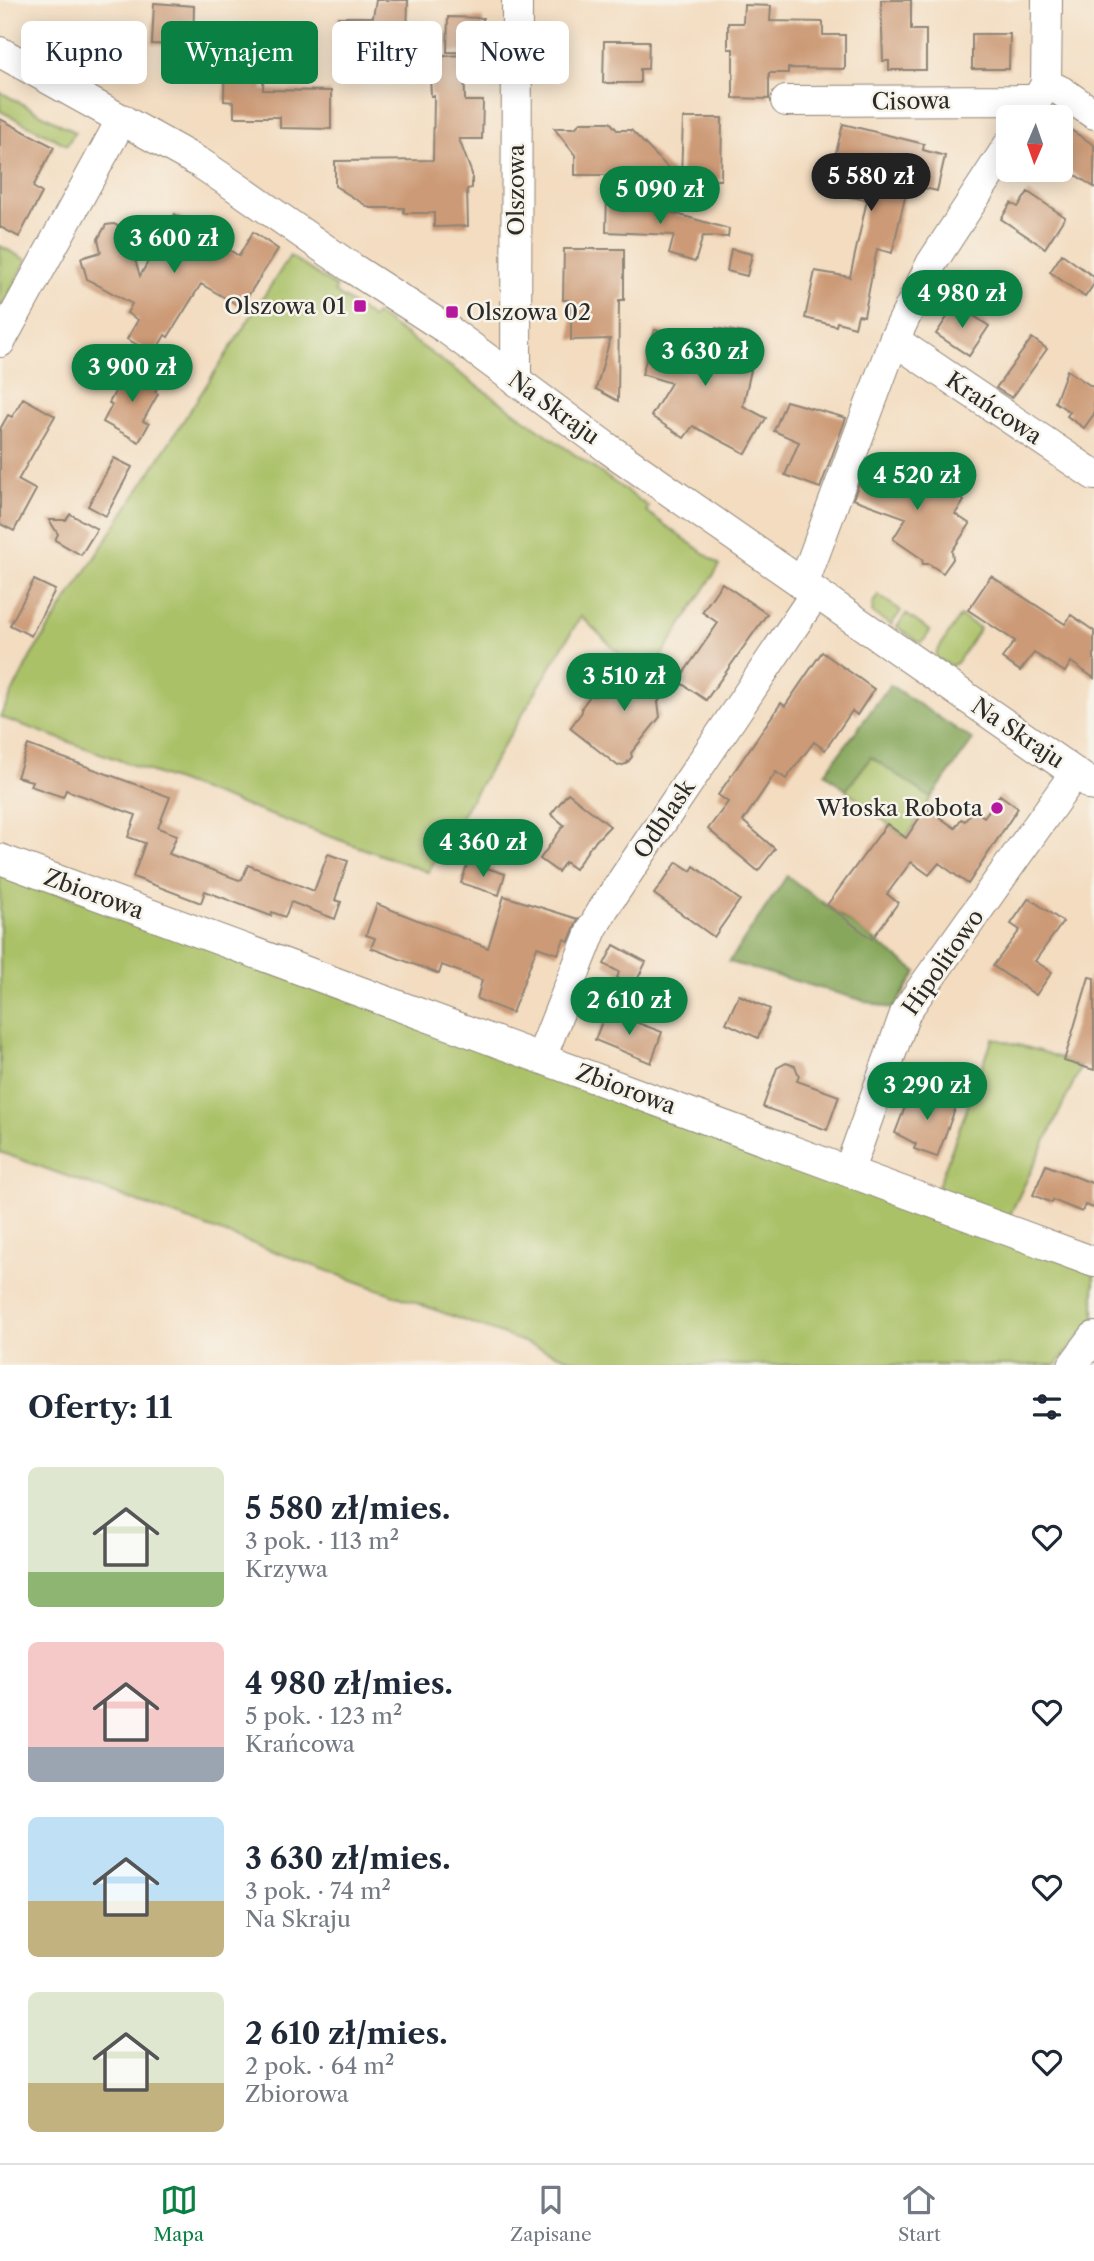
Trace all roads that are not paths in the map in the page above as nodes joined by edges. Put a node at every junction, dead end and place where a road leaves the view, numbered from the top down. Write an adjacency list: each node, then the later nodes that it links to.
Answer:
1 (517, 0): 11 (street, Olszowa)
2 (1047, 0): 5 (street)
3 (0, 52): 7 (street, Na Skraju)
4 (786, 101): 5 (street, Cisowa)
5 (1037, 101): 6 (street)
6 (1094, 114)
7 (122, 119): 10 (street); 11 (street, Na Skraju)
8 (996, 164): 9 (street, Odblask)
9 (894, 340): 12 (street, Krańcowa); 13 (street, Odblask)
10 (0, 342)
11 (516, 380): 13 (street, Na Skraju)
12 (1094, 475)
13 (809, 590): 14 (street, Na Skraju); 16 (street, Odblask)
14 (1085, 779): 17 (street, Hipolitowo)
15 (0, 859): 16 (street, Zbiorowa)
16 (541, 1058): 17 (street, Zbiorowa)
17 (849, 1170): 18 (street, Zbiorowa)
18 (1094, 1262)
19 (1094, 1337): 20 (street)
20 (1073, 1365)

